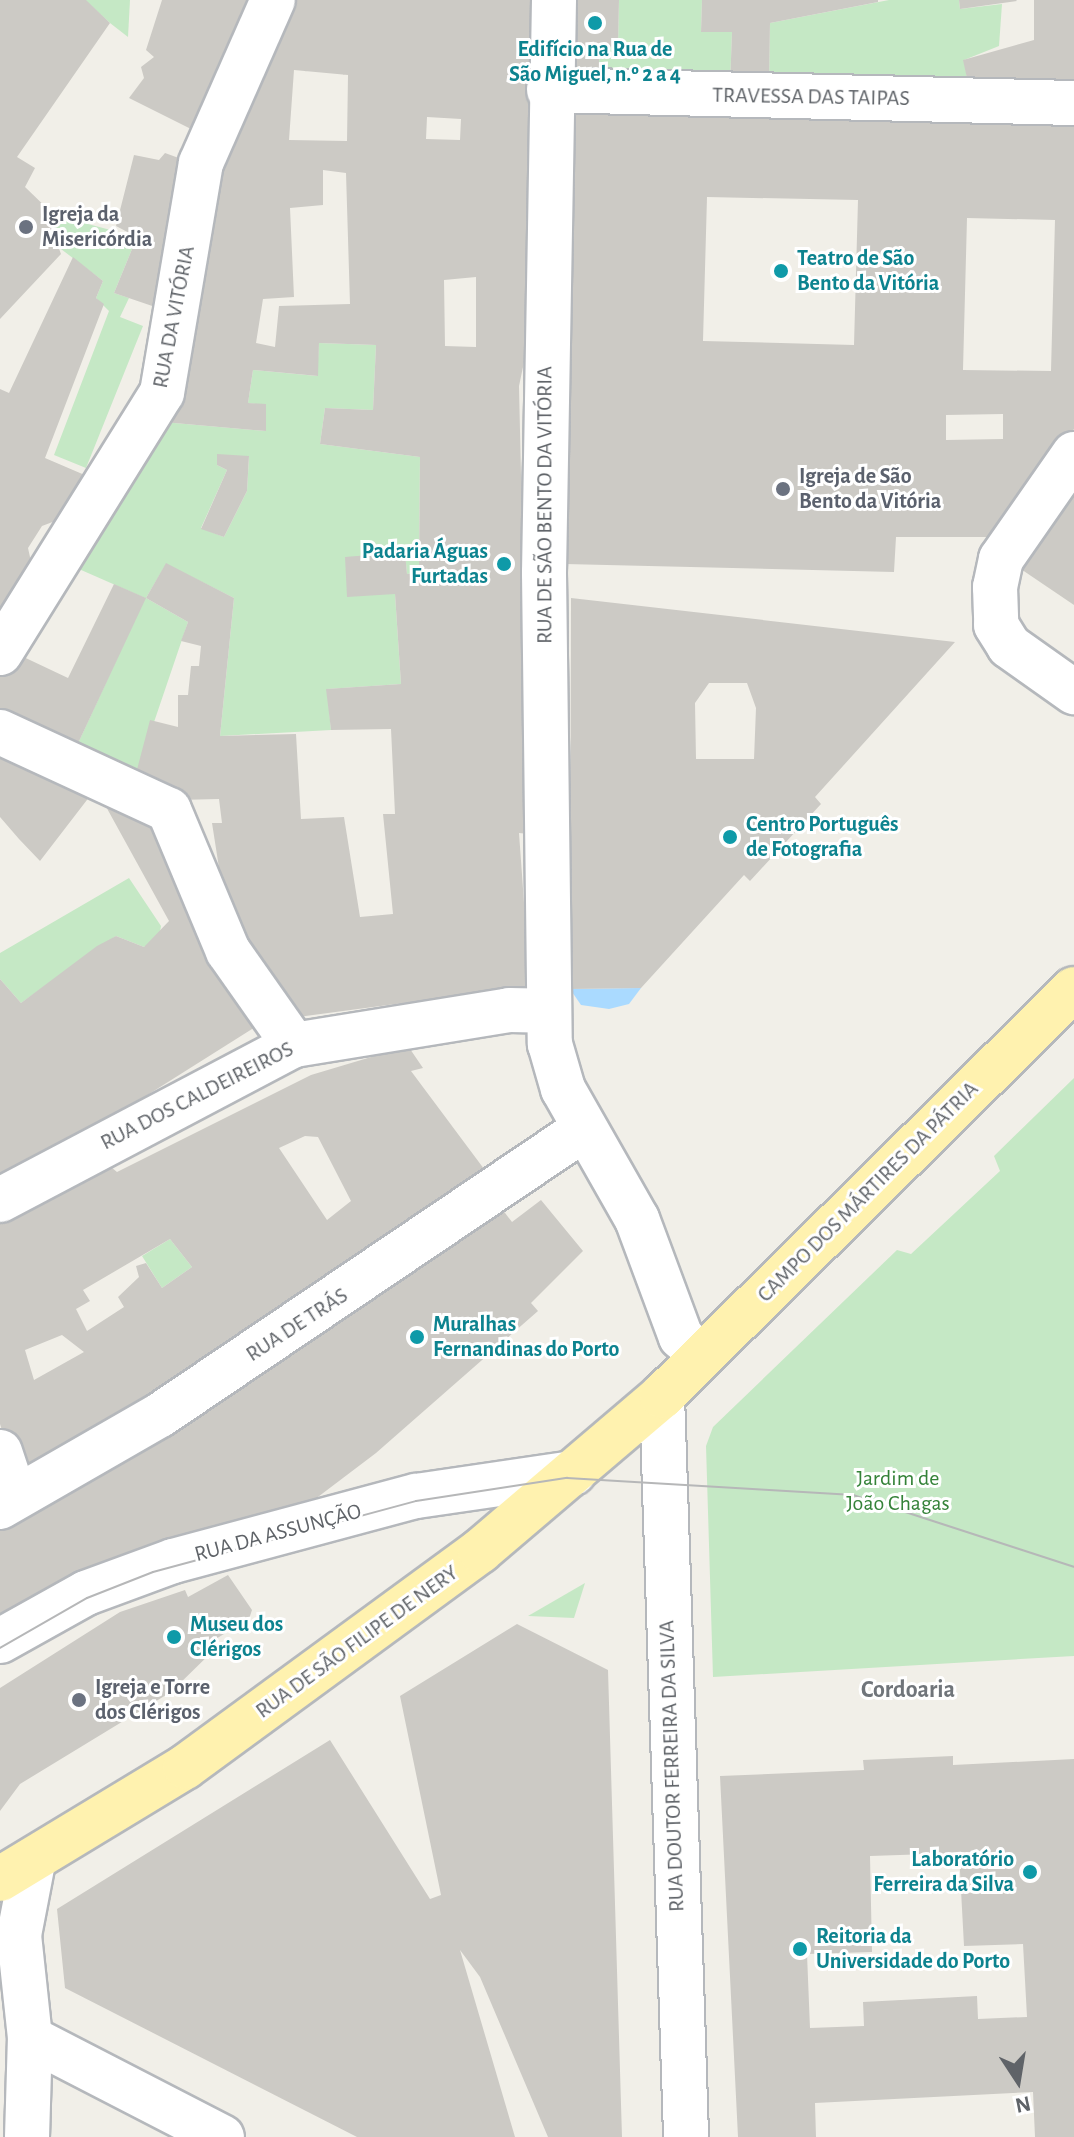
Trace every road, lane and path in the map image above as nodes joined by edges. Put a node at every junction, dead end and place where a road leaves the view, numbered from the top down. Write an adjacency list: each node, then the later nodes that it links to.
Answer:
1 (273, 0): 6 (street, RUA DA VITÓRIA)
2 (554, 0): 3 (street, RUA DE SÃO BENTO DA VITÓRIA)
3 (549, 90): 4 (street, TRAVESSA DAS TAIPAS); 10 (street, RUA DE SÃO BENTO DA VITÓRIA)
4 (1074, 103)
5 (1074, 454): 7 (street)
6 (0, 653)
7 (1074, 692)
8 (0, 732): 11 (street)
9 (1074, 989): 14 (main road, CAMPO DOS MÁRTIRES DA PÁTRIA)
10 (548, 1011): 11 (street, RUA DOS CALDEIREIROS); 12 (street, RUA DE SÃO BENTO DA VITÓRIA)
11 (294, 1045): 13 (street, RUA DOS CALDEIREIROS)
12 (584, 1129): 14 (street, RUA DE SÃO BENTO DA VITÓRIA); 18 (street, RUA DE TRÁS)
13 (0, 1200)
14 (702, 1356): 15 (main road, CAMPO DOS MÁRTIRES DA PÁTRIA)
15 (662, 1396): 17 (main road, RUA DE SÃO FILIPE DE NERY); 24 (street, RUA DOUTOR FERREIRA DA SILVA)
16 (0, 1452): 18 (street)
17 (573, 1473): 19 (street, RUA DA ASSUNÇÃO); 20 (main road, RUA DE SÃO FILIPE DE NERY)
18 (8, 1502)
19 (0, 1641)
20 (16, 1871): 21 (street, RUA DE SÃO FILIPE DE NERY)
21 (30, 2038): 22 (street, RUA DE SÃO FILIPE DE NERY); 23 (street)
22 (27, 2137)
23 (222, 2137)
24 (686, 2137)

